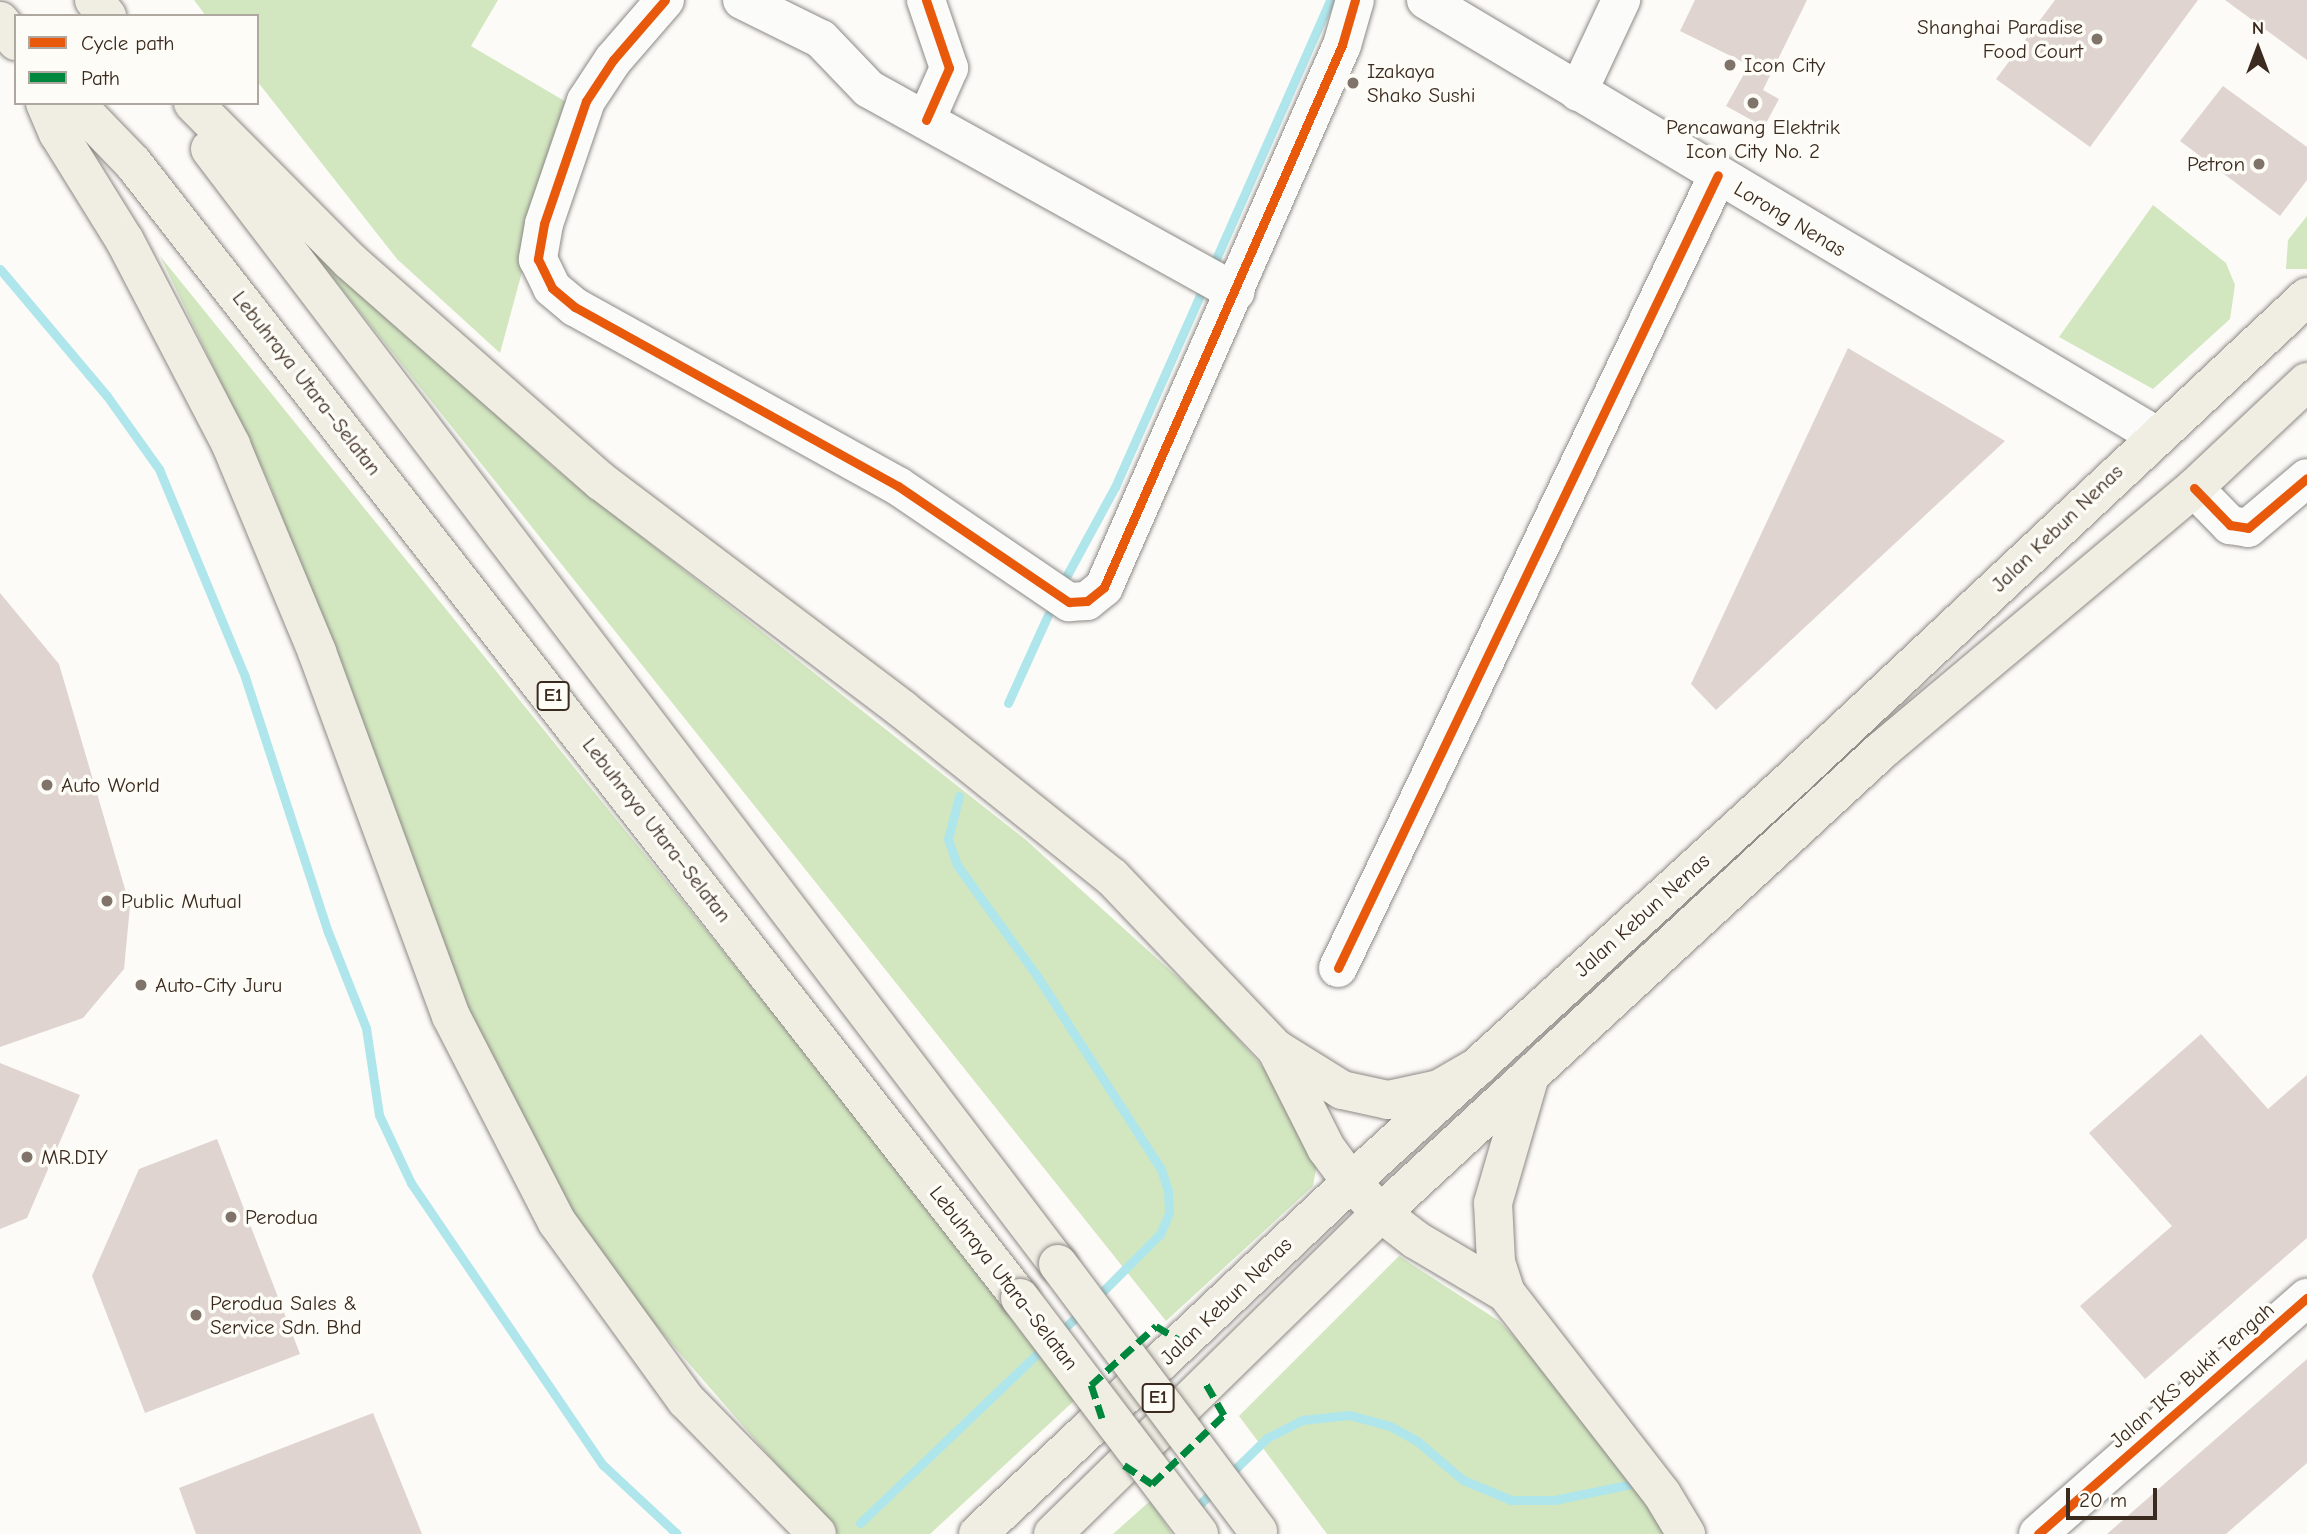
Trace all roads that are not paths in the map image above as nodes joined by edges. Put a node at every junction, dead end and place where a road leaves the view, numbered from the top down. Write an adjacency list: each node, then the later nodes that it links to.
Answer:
1 (93, 0): 8 (main road)
2 (665, 0): 18 (street)
3 (742, 0): 16 (street)
4 (926, 0): 16 (street)
5 (1355, 0): 18 (street)
6 (1426, 0): 11 (street, Lorong Nenas)
7 (1621, 0): 11 (street)
8 (105, 14)
9 (0, 21): 10 (main road)
10 (14, 38)
11 (1578, 92): 17 (street, Lorong Nenas)
12 (46, 105): 32 (main road)
13 (77, 105): 38 (main road, Lebuhraya Utara–Selatan / E1, bridge)
14 (177, 105): 33 (main road, E1, bridge)
15 (195, 105): 25 (main road)
16 (926, 120): 18 (street)
17 (1717, 175): 21 (street, Lorong Nenas); 24 (street)
18 (1217, 283)
19 (2307, 298): 21 (main road, Jalan Kebun Nenas)
20 (2307, 382): 23 (main road, Jalan Kebun Nenas)
21 (2155, 435): 26 (main road, Jalan Kebun Nenas)
22 (2307, 478): 23 (street)
23 (2194, 488): 27 (main road, Jalan Kebun Nenas)
24 (1338, 968)
25 (1276, 1049): 26 (main road); 28 (main road)
26 (1479, 1066): 28 (main road, Jalan Kebun Nenas)
27 (1530, 1076): 29 (main road, Jalan Kebun Nenas); 30 (main road)
28 (1351, 1182): 29 (main road); 36 (main road, Jalan Kebun Nenas)
29 (1381, 1213): 30 (main road); 37 (main road, Jalan Kebun Nenas)
30 (1506, 1293): 39 (main road)
31 (2307, 1298): 40 (street, Jalan IKS Bukit Tengah)
32 (775, 1496): 34 (main road); 35 (main road)
33 (1259, 1533)
34 (796, 1534)
35 (817, 1534)
36 (978, 1534)
37 (1053, 1534)
38 (1199, 1534)
39 (1686, 1534)
40 (2038, 1534)

